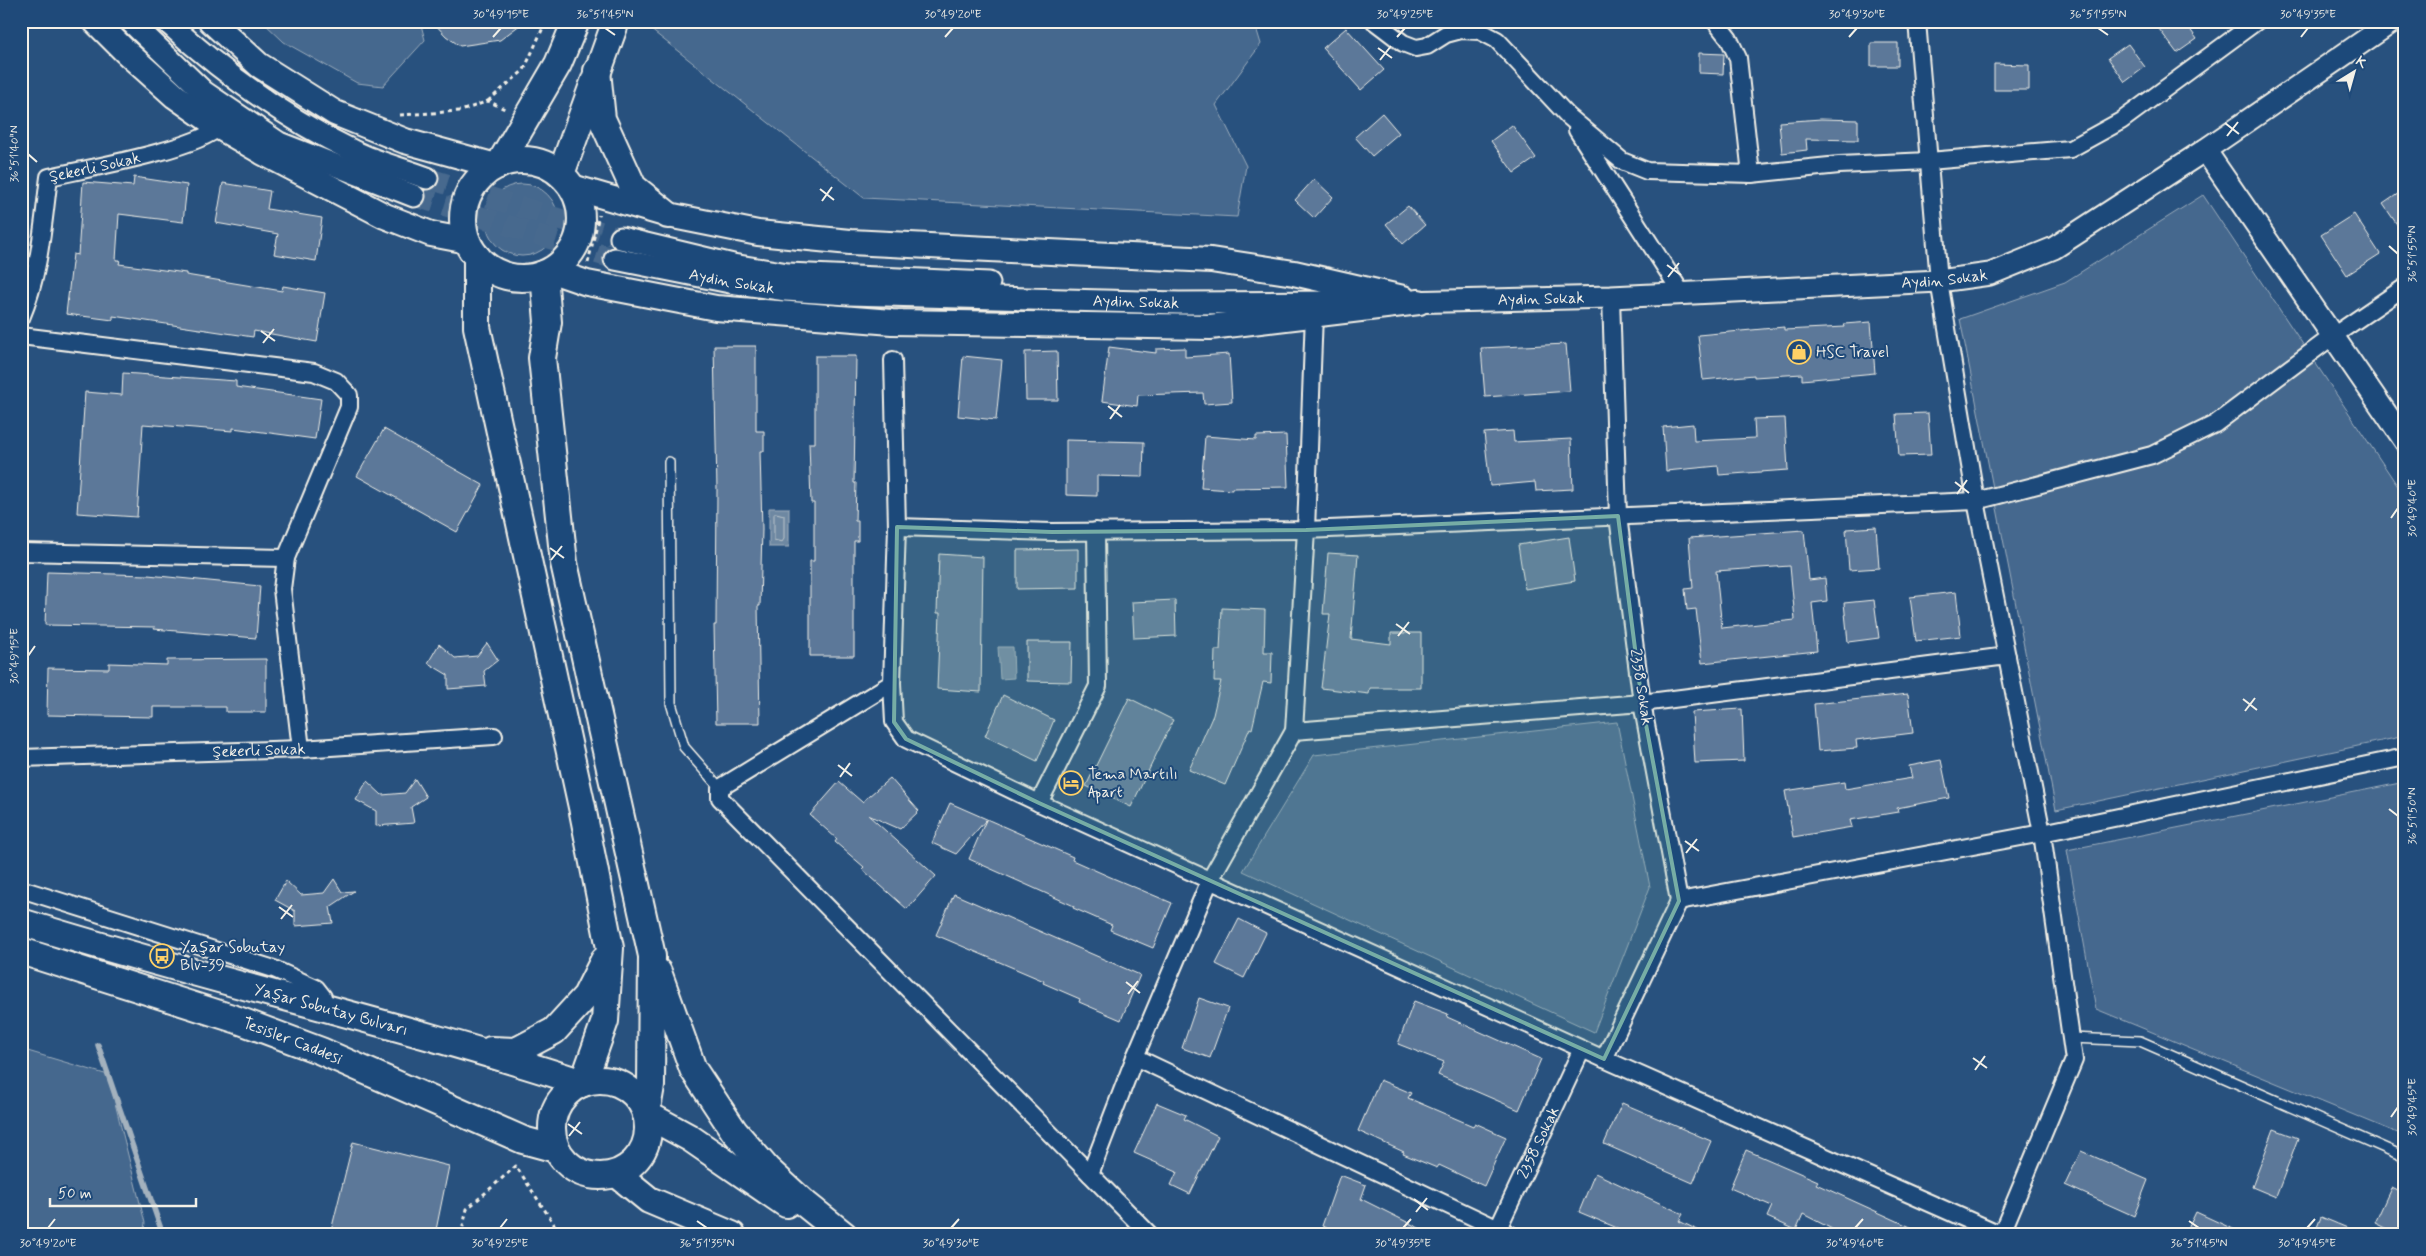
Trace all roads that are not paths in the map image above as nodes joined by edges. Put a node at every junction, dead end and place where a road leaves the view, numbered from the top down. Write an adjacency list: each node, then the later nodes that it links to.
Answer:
1 (95, 21): 15 (main road)
2 (130, 21): 22 (street)
3 (166, 21): 20 (street)
4 (211, 21): 18 (main road)
5 (576, 21): 18 (main road)
6 (616, 21): 13 (main road)
7 (1374, 21): 12 (street)
8 (1715, 21): 19 (street)
9 (1917, 21): 17 (street)
10 (2257, 21): 17 (street)
11 (2393, 21): 16 (street, Aydin Sokak)
12 (1480, 26): 14 (street)
13 (597, 71): 21 (main road); 23 (main road)
14 (1568, 116): 19 (street); 30 (street)
15 (219, 127): 25 (main road); 34 (street, Şekerli Sokak)
16 (2205, 150): 28 (street, Aydin Sokak); 36 (street)
17 (1929, 161): 19 (street); 28 (street)
18 (497, 165): 21 (main road); 25 (main road)
19 (1751, 174)
20 (427, 178)
21 (567, 180): 23 (main road); 27 (main road)
22 (414, 196)
23 (668, 216): 32 (main road)
24 (621, 238): 32 (street)
25 (472, 249): 27 (main road); 63 (main road)
26 (616, 259): 32 (street, Aydin Sokak)
27 (548, 272): 33 (main road); 66 (main road)
28 (1939, 281): 30 (street, Aydin Sokak); 40 (street)
29 (2405, 287): 36 (street)
30 (1681, 292): 31 (street, Aydin Sokak)
31 (1611, 297): 32 (street, Aydin Sokak); 41 (street, 2358 Sokak)
32 (1419, 302): 33 (main road)
33 (1314, 314): 43 (street)
34 (21, 318)
35 (21, 336): 46 (street)
36 (2333, 336): 38 (street); 40 (street)
37 (893, 360): 42 (street)
38 (2405, 441)
39 (669, 462): 55 (lane)
40 (1976, 501): 41 (street); 47 (street)
41 (1618, 516): 43 (street); 49 (street, 2358 Sokak)
42 (898, 527): 44 (street); 48 (street)
43 (1306, 530): 44 (street); 50 (street)
44 (1096, 531): 56 (street)
45 (21, 552): 46 (street)
46 (286, 558): 52 (street)
47 (2007, 656): 49 (street); 57 (street)
48 (892, 683): 55 (street); 56 (street)
49 (1642, 704): 50 (street); 60 (street, 2358 Sokak)
50 (1294, 731): 58 (street)
51 (494, 736): 52 (street, Şekerli Sokak)
52 (301, 749): 54 (street, Şekerli Sokak)
53 (2405, 757): 57 (street)
54 (21, 758)
55 (720, 788): 78 (street)
56 (1038, 803): 58 (street)
57 (2042, 833): 60 (street); 68 (street)
58 (1210, 880): 69 (street); 71 (street)
59 (21, 889): 62 (street)
60 (1679, 901): 72 (street)
61 (21, 922): 65 (main road, Yaşar Sobutay Bulvarı)
62 (123, 923): 65 (street); 67 (street)
63 (610, 948): 70 (main road); 73 (main road)
64 (21, 951): 75 (main road, Tesisler Caddesi)
65 (117, 952): 67 (main road, Yaşar Sobutay Bulvarı)
66 (652, 956): 74 (main road); 82 (main road)
67 (324, 1009): 70 (main road, Yaşar Sobutay Bulvarı)
68 (2070, 1038): 76 (lane); 84 (street)
69 (1582, 1049): 72 (street); 79 (street, 2358 Sokak)
70 (480, 1050): 73 (main road, Yaşar Sobutay Bulvarı)
71 (1136, 1057): 78 (street); 79 (street)
72 (1604, 1059): 84 (street)
73 (583, 1083): 74 (main road); 75 (main road)
74 (646, 1114): 77 (main road); 81 (main road)
75 (556, 1149): 77 (main road)
76 (2405, 1158)
77 (617, 1174): 80 (main road)
78 (1090, 1174): 83 (street)
79 (1501, 1233)
80 (732, 1235)
81 (829, 1235)
82 (844, 1235)
83 (1150, 1235)
84 (2002, 1235)

